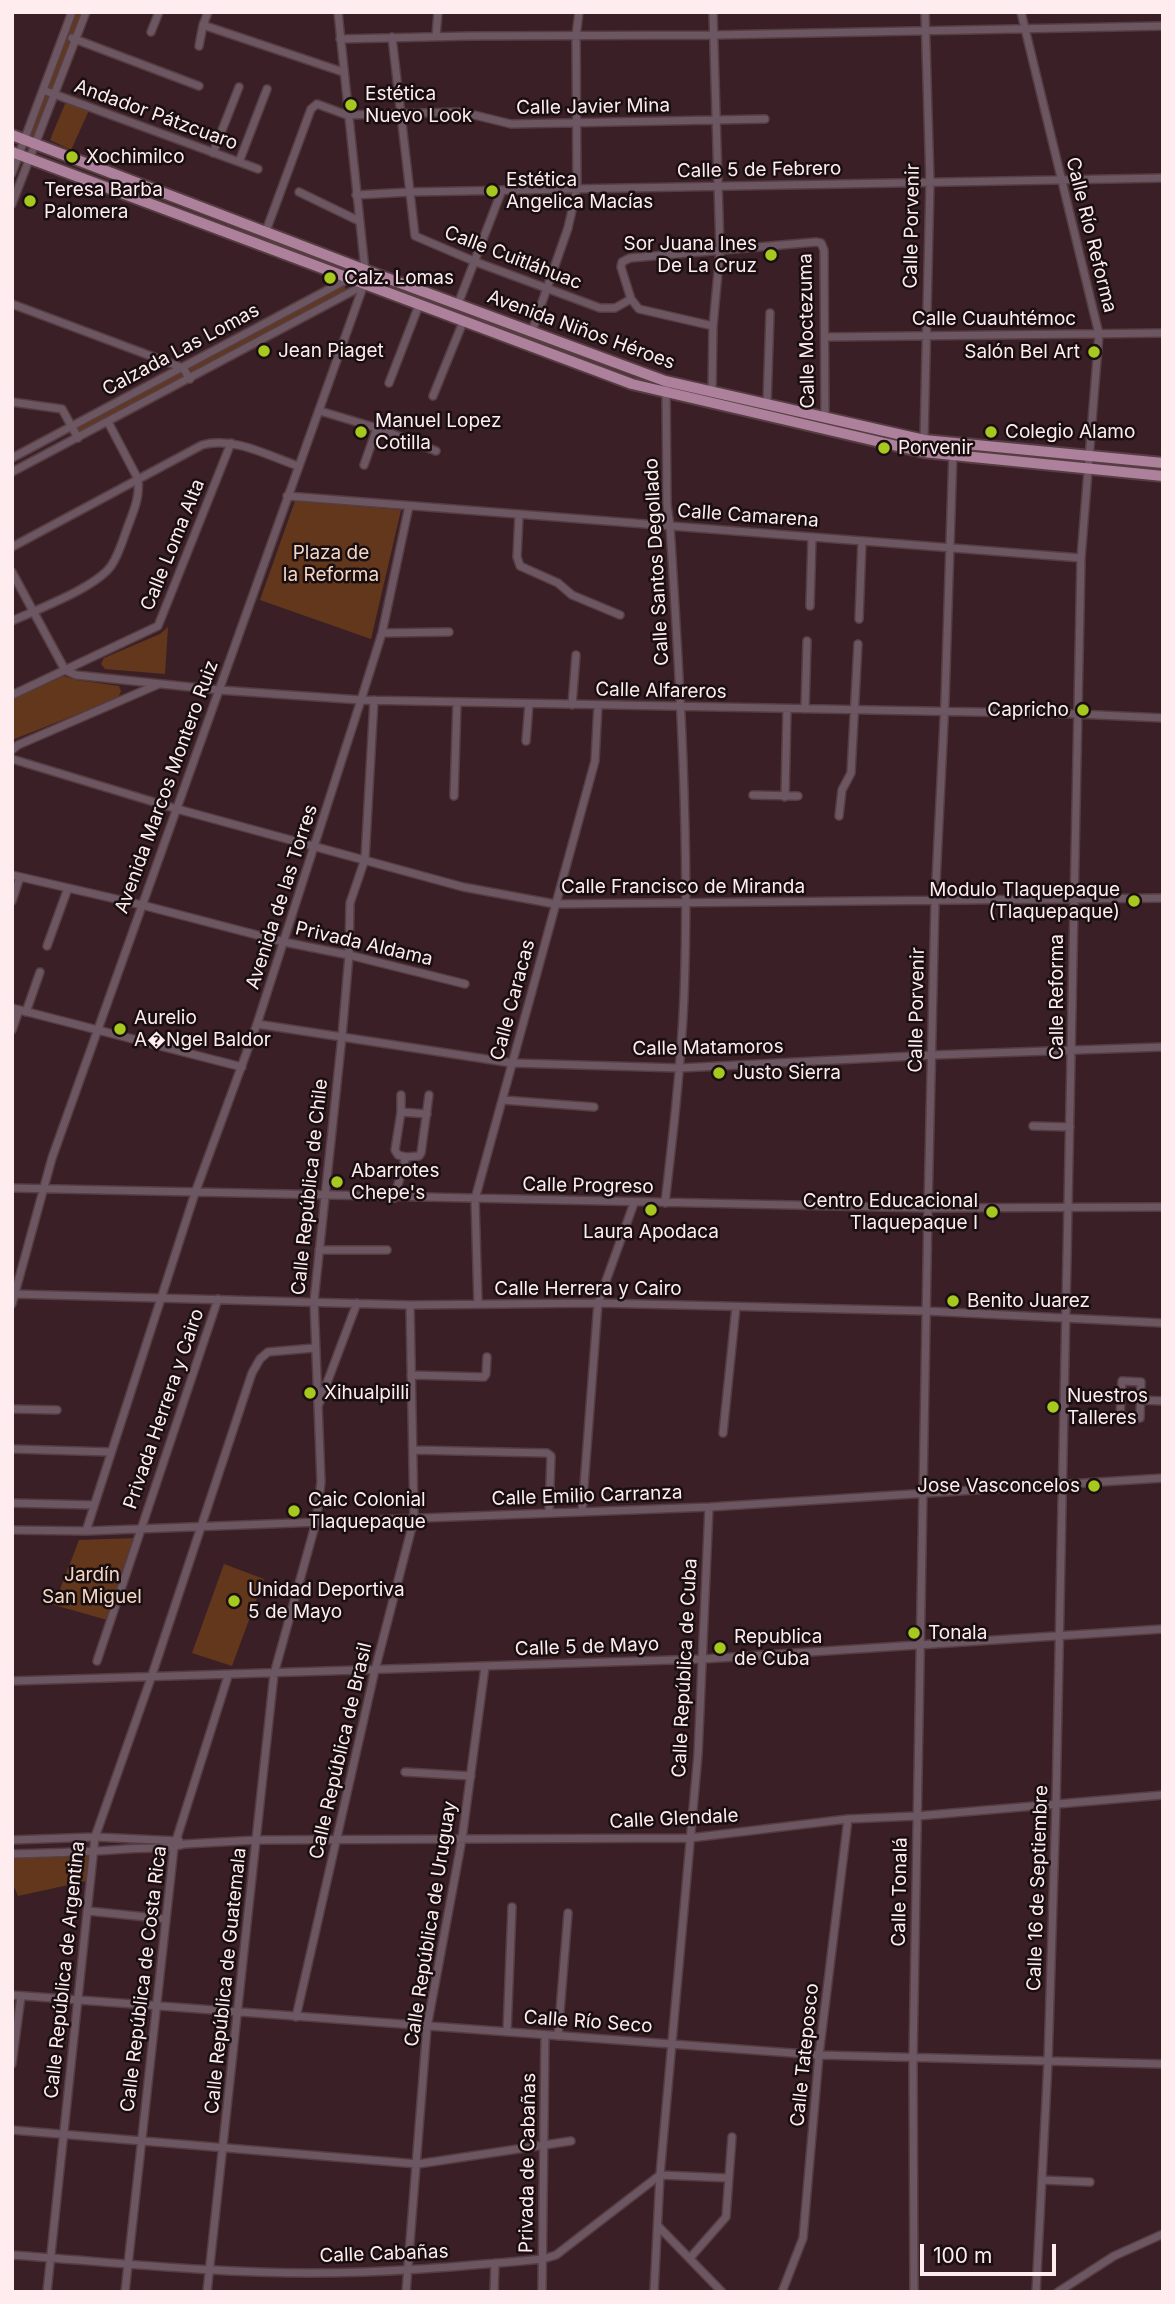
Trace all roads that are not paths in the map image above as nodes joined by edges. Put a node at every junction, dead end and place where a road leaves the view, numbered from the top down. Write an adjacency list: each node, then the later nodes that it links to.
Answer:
1 (72, 12): 16 (street)
2 (86, 12): 22 (street)
3 (159, 12): 14 (street)
4 (208, 12): 11 (street)
5 (338, 12): 21 (street, Avenida Marcos Montero Ruiz)
6 (438, 12): 18 (street)
7 (579, 12): 19 (street)
8 (713, 12): 17 (street)
9 (925, 12): 15 (street, Calle Porvenir)
10 (1021, 12): 13 (street, Calle Río Reforma)
11 (203, 25): 23 (street); 24 (street)
12 (1163, 26): 13 (street)
13 (1026, 29): 15 (street); 43 (street, Calle Río Reforma)
14 (151, 32)
15 (926, 32): 17 (street); 44 (street, Calle Porvenir)
16 (64, 34): 22 (street); 28 (street)
17 (714, 35): 19 (street); 33 (street)
18 (436, 36): 19 (street); 20 (street)
19 (576, 36): 34 (street)
20 (392, 37): 21 (street); 30 (street, Calle Cuitláhuac)
21 (340, 39): 24 (street, Avenida Marcos Montero Ruiz)
22 (75, 40): 25 (street); 29 (street)
23 (200, 46)
24 (342, 72): 31 (street, Avenida Marcos Montero Ruiz)
25 (199, 86)
26 (239, 87): 37 (street)
27 (268, 89): 39 (street)
28 (43, 90): 29 (street, Andador Pátzcuaro); 36 (street)
29 (54, 94): 36 (street); 37 (street, Andador Pátzcuaro)
30 (401, 113): 31 (street, Calle Javier Mina); 34 (street, Calle Javier Mina); 48 (street, Calle Cuitláhuac)
31 (347, 115): 50 (street, Avenida Marcos Montero Ruiz); 53 (street, Calle Javier Mina)
32 (765, 119): 33 (street, Calle Javier Mina)
33 (718, 121): 34 (street, Calle Javier Mina); 45 (street)
34 (577, 124): 46 (street)
35 (12, 135): 36 (main road, Avenida Niños Héroes)
36 (30, 142): 38 (street); 53 (main road, Avenida Niños Héroes)
37 (213, 153): 39 (street, Andador Pátzcuaro)
38 (20, 155): 41 (street); 51 (street); 57 (main road, Avenida Niños Héroes)
39 (239, 162): 40 (street, Andador Pátzcuaro)
40 (258, 169)
41 (12, 173)
42 (1163, 178): 43 (street, Calle 5 de Febrero)
43 (1061, 181): 44 (street, Calle 5 de Febrero); 69 (street, Calle Río Reforma)
44 (930, 183): 45 (street, Calle 5 de Febrero); 70 (street, Calle Porvenir)
45 (718, 187): 46 (street, Calle 5 de Febrero); 54 (street)
46 (577, 188): 47 (street, Calle 5 de Febrero); 59 (street)
47 (502, 190): 48 (street, Calle 5 de Febrero); 55 (street)
48 (410, 191): 50 (street, Calle 5 de Febrero); 55 (street, Calle Cuitláhuac)
49 (299, 192): 52 (street)
50 (356, 195): 52 (street, Avenida Marcos Montero Ruiz)
51 (12, 204)
52 (359, 220): 56 (street, Avenida Marcos Montero Ruiz)
53 (266, 231): 56 (main road, Avenida Niños Héroes)
54 (720, 251): 60 (street); 66 (street); 71 (street, Calle Moctezuma)
55 (475, 262): 59 (street, Calle Cuitláhuac); 62 (street)
56 (365, 270): 57 (street, Calzada Las Lomas); 58 (street, Avenida Marcos Montero Ruiz); 62 (main road, Avenida Niños Héroes)
57 (348, 279): 58 (main road, Avenida Niños Héroes); 72 (street, Calzada Las Lomas)
58 (364, 284): 63 (main road, Avenida Niños Héroes); 73 (street, Calzada Las Lomas); 80 (street, Avenida Marcos Montero Ruiz)
59 (548, 289): 60 (street, Calle Cuitláhuac); 67 (street)
60 (631, 299): 66 (street)
61 (12, 304): 72 (street)
62 (458, 304): 67 (main road, Avenida Niños Héroes)
63 (419, 305): 65 (main road, Avenida Niños Héroes); 74 (street)
64 (770, 313): 79 (street)
65 (463, 322): 75 (main road, Avenida Niños Héroes); 77 (street)
66 (713, 326): 76 (street)
67 (531, 331): 75 (main road, Avenida Niños Héroes)
68 (1163, 333): 69 (street, Calle Cuauhtémoc)
69 (1099, 334): 70 (street, Calle Cuauhtémoc); 90 (street, Calle Río Reforma)
70 (926, 336): 71 (street, Calle Cuauhtémoc); 86 (street, Calle Porvenir)
71 (825, 337): 81 (street, Calle Moctezuma)
72 (183, 368): 73 (street); 83 (street, Calzada Las Lomas)
73 (190, 379): 82 (street, Calzada Las Lomas)
74 (389, 383)
75 (665, 387): 76 (main road, Avenida Niños Héroes); 91 (main road, Avenida Niños Héroes); 104 (street, Calle Santos Degollado)
76 (712, 392): 79 (main road, Avenida Niños Héroes)
77 (433, 396)
78 (12, 402): 83 (street)
79 (767, 404): 81 (main road, Avenida Niños Héroes)
80 (320, 411): 84 (street); 95 (street, Avenida Marcos Montero Ruiz)
81 (825, 418): 86 (main road, Avenida Niños Héroes)
82 (108, 422): 85 (street, Calzada Las Lomas); 100 (street)
83 (72, 427): 85 (street); 92 (street, Calzada Las Lomas)
84 (377, 428): 89 (street); 96 (street)
85 (78, 438): 94 (street, Calzada Las Lomas)
86 (924, 440): 88 (main road, Avenida Niños Héroes)
87 (231, 443): 95 (street); 100 (street); 121 (street, Calle Loma Alta)
88 (954, 444): 90 (main road, Avenida Niños Héroes); 91 (street, Calle Porvenir)
89 (436, 451)
90 (1089, 456): 93 (main road, Avenida Niños Héroes); 97 (street, Calle Río Reforma)
91 (953, 457): 97 (main road, Avenida Niños Héroes); 108 (street, Calle Porvenir)
92 (12, 459): 94 (street)
93 (1163, 463)
94 (27, 464): 98 (street, Calzada Las Lomas)
95 (298, 466): 101 (street, Avenida Marcos Montero Ruiz)
96 (364, 466)
97 (1088, 469): 99 (main road, Avenida Niños Héroes); 109 (street, Calle Reforma)
98 (12, 472)
99 (1163, 476)
100 (138, 480): 107 (street); 112 (street)
101 (287, 496): 102 (street, Calle Camarena); 123 (street, Avenida Marcos Montero Ruiz)
102 (410, 506): 103 (street, Calle Camarena); 117 (street, Avenida de las Torres)
103 (519, 515): 104 (street, Calle Camarena); 113 (street)
104 (670, 526): 105 (street, Calle Camarena); 131 (street, Calle Santos Degollado)
105 (812, 537): 106 (street, Calle Camarena); 111 (street)
106 (862, 541): 108 (street, Calle Camarena); 114 (street)
107 (12, 547)
108 (951, 547): 109 (street, Calle Camarena); 135 (street, Calle Porvenir)
109 (1081, 558): 136 (street, Calle Reforma)
110 (12, 572): 112 (street)
111 (810, 606)
112 (34, 611): 115 (street); 121 (street)
113 (620, 615)
114 (859, 619)
115 (12, 621)
116 (449, 632): 117 (street)
117 (382, 633): 125 (street, Avenida de las Torres)
118 (807, 641): 133 (street)
119 (858, 644): 134 (street)
120 (576, 655): 129 (street)
121 (65, 670): 122 (street, Calle Alfareros); 124 (street, Calle Loma Alta)
122 (160, 684): 123 (street, Calle Alfareros); 139 (street, Calle Alfareros)
123 (219, 690): 125 (street, Calle Alfareros); 145 (street, Avenida Marcos Montero Ruiz)
124 (12, 695)
125 (361, 700): 126 (street, Calle Alfareros); 147 (street, Avenida de las Torres)
126 (374, 700): 127 (street, Calle Alfareros); 148 (street, Calle República de Chile)
127 (457, 702): 128 (street, Calle Alfareros); 142 (street)
128 (529, 704): 129 (street, Calle Alfareros); 138 (street)
129 (572, 705): 130 (street, Calle Alfareros)
130 (598, 705): 131 (street, Calle Alfareros); 156 (street, Calle Caracas)
131 (681, 707): 132 (street, Calle Alfareros); 155 (street, Calle Santos Degollado)
132 (788, 709): 133 (street, Calle Alfareros); 144 (street)
133 (805, 709): 134 (street, Calle Alfareros)
134 (854, 709): 135 (street, Calle Alfareros); 146 (street)
135 (945, 711): 136 (street, Calle Alfareros); 154 (street, Calle Porvenir)
136 (1077, 714): 137 (street, Calle Alfareros); 152 (street, Calle Reforma)
137 (1163, 718)
138 (526, 741)
139 (12, 750)
140 (12, 759): 145 (street, Calle Francisco de Miranda)
141 (753, 795): 144 (street)
142 (454, 796)
143 (798, 796): 144 (street)
144 (785, 797)
145 (177, 809): 147 (street, Calle Francisco de Miranda); 157 (street, Avenida Marcos Montero Ruiz)
146 (839, 816)
147 (315, 846): 148 (street, Calle Francisco de Miranda); 158 (street, Avenida de las Torres)
148 (365, 859): 156 (street, Calle Francisco de Miranda); 160 (street, Calle República de Chile)
149 (16, 876): 150 (street, Privada Aldama); 153 (street)
150 (68, 888): 157 (street, Privada Aldama); 159 (street)
151 (1163, 898): 152 (street, Calle Francisco de Miranda)
152 (1073, 900): 154 (street, Calle Francisco de Miranda); 169 (street, Calle Reforma)
153 (12, 901)
154 (935, 901): 155 (street, Calle Francisco de Miranda); 170 (street, Calle Porvenir)
155 (685, 903): 156 (street, Calle Francisco de Miranda); 173 (street, Calle Santos Degollado)
156 (555, 904): 171 (street, Calle Caracas)
157 (142, 905): 158 (street, Privada Aldama); 166 (street, Avenida Marcos Montero Ruiz)
158 (284, 942): 160 (street, Privada Aldama); 164 (street, Avenida de las Torres)
159 (47, 946)
160 (349, 955): 162 (street, Privada Aldama); 167 (street, Calle República de Chile)
161 (40, 972): 163 (street)
162 (465, 985)
163 (19, 1010): 165 (street); 166 (street)
164 (257, 1024): 167 (street, Calle Matamoros); 172 (street, Avenida de las Torres)
165 (12, 1030)
166 (98, 1030): 172 (street); 184 (street, Avenida Marcos Montero Ruiz)
167 (342, 1036): 171 (street, Calle Matamoros); 186 (street, Calle República de Chile)
168 (1163, 1047): 169 (street, Calle Matamoros)
169 (1073, 1049): 170 (street, Calle Matamoros); 181 (street, Calle Reforma)
170 (933, 1055): 173 (street, Calle Matamoros); 193 (street, Calle Porvenir)
171 (512, 1063): 173 (street, Calle Matamoros); 176 (street, Calle Caracas)
172 (242, 1067): 185 (street, Avenida de las Torres)
173 (680, 1068): 190 (street, Calle Santos Degollado)
174 (401, 1095): 178 (street)
175 (429, 1095): 179 (street)
176 (502, 1100): 177 (street); 188 (street, Calle Caracas)
177 (594, 1107)
178 (401, 1112): 179 (street); 182 (street)
179 (427, 1114): 182 (street)
180 (1033, 1126): 181 (street)
181 (1070, 1127): 191 (street, Calle Reforma)
182 (407, 1157): 187 (street)
183 (12, 1188): 184 (street, Calle Progreso)
184 (43, 1189): 185 (street, Calle Progreso); 196 (street, Avenida Marcos Montero Ruiz)
185 (195, 1193): 186 (street, Calle Progreso); 197 (street, Avenida de las Torres)
186 (325, 1196): 187 (street, Calle Progreso); 194 (street, Calle República de Chile)
187 (394, 1198): 188 (street, Calle Progreso)
188 (475, 1199): 189 (street, Calle Progreso); 203 (street, Calle Caracas)
189 (634, 1203): 190 (street, Calle Progreso); 201 (street)
190 (665, 1203): 193 (street, Calle Progreso)
191 (1068, 1207): 192 (street, Calle Progreso); 193 (street, Calle Progreso); 207 (street, Calle Reforma)
192 (1163, 1207)
193 (928, 1208): 206 (street, Calle Porvenir)
194 (319, 1250): 195 (street); 199 (street, Calle República de Chile)
195 (387, 1250)
196 (14, 1294): 197 (street, Calle Herrera y Cairo); 202 (street, Avenida Marcos Montero Ruiz)
197 (163, 1297): 198 (street, Calle Herrera y Cairo); 220 (street, Avenida de las Torres)
198 (218, 1298): 199 (street, Calle Herrera y Cairo); 232 (street, Privada Herrera y Cairo)
199 (314, 1301): 200 (street, Calle Herrera y Cairo); 209 (street, Calle República de Chile)
200 (357, 1303): 204 (street, Calle Herrera y Cairo); 215 (street)
201 (598, 1303): 203 (street, Calle Herrera y Cairo); 205 (street, Calle Herrera y Cairo); 227 (street)
202 (12, 1304)
203 (478, 1304): 204 (street, Calle Herrera y Cairo)
204 (410, 1305): 211 (street, Calle República de Brasil)
205 (736, 1307): 206 (street, Calle Herrera y Cairo); 217 (street)
206 (926, 1311): 207 (street, Calle Herrera y Cairo); 223 (street, Calle Porvenir)
207 (1066, 1318): 208 (street, Calle Herrera y Cairo); 222 (street, Calle Reforma)
208 (1163, 1322)
209 (314, 1348): 215 (street, Calle República de Chile); 231 (street, Calle República de Argentina)
210 (487, 1357): 211 (street)
211 (411, 1375): 219 (street, Calle República de Brasil)
212 (1141, 1400): 212 (street); 213 (street)
213 (1163, 1401)
214 (12, 1409): 216 (street)
215 (317, 1409): 230 (street, Calle República de Chile)
216 (57, 1410)
217 (723, 1433)
218 (12, 1449): 220 (street)
219 (413, 1450): 228 (street); 229 (street, Calle República de Brasil)
220 (111, 1452): 225 (street, Avenida de las Torres)
221 (1163, 1478): 222 (street, Calle Emilio Carranza)
222 (1062, 1485): 223 (street, Calle Emilio Carranza); 236 (street, Calle 16 de Septiembre)
223 (922, 1493): 226 (street, Calle Emilio Carranza); 237 (street, Calle Tonalá)
224 (12, 1503): 225 (street)
225 (94, 1505): 234 (street, Avenida de las Torres)
226 (709, 1507): 227 (street, Calle Emilio Carranza); 238 (street, Calle República de Cuba)
227 (582, 1512): 228 (street, Calle Emilio Carranza)
228 (549, 1513): 229 (street, Calle Emilio Carranza)
229 (414, 1519): 230 (street, Calle Emilio Carranza); 241 (street, Calle República de Brasil)
230 (316, 1522): 231 (street, Calle Emilio Carranza); 242 (street, Calle República de Chile)
231 (201, 1527): 232 (street, Calle Emilio Carranza); 244 (street, Calle República de Argentina)
232 (140, 1529): 234 (street, Calle Emilio Carranza); 239 (street, Privada Herrera y Cairo)
233 (12, 1530): 234 (street, Calle Emilio Carranza)
234 (86, 1531)
235 (1163, 1629): 236 (street, Calle 5 de Mayo)
236 (1060, 1636): 237 (street, Calle 5 de Mayo); 249 (street, Calle 16 de Septiembre)
237 (920, 1645): 238 (street, Calle 5 de Mayo); 250 (street, Calle Tonalá)
238 (703, 1659): 240 (street, Calle 5 de Mayo); 253 (street, Calle República de Cuba)
239 (97, 1661)
240 (485, 1667): 241 (street, Calle 5 de Mayo); 247 (street, Calle República de Uruguay)
241 (375, 1670): 242 (street, Calle 5 de Mayo); 257 (street, Calle República de Brasil)
242 (275, 1674): 243 (street, Calle 5 de Mayo); 256 (street, Calle República de Guatemala)
243 (228, 1676): 244 (street, Calle 5 de Mayo); 258 (street, Calle República de Costa Rica)
244 (151, 1678): 245 (street, Calle 5 de Mayo); 252 (street, Calle República de Argentina)
245 (12, 1681)
246 (404, 1772): 247 (street)
247 (471, 1776): 254 (street, Calle República de Uruguay)
248 (1163, 1795): 249 (street, Calle Glendale)
249 (1056, 1804): 250 (street, Calle Glendale); 277 (street, Calle 16 de Septiembre)
250 (917, 1816): 251 (street, Calle Glendale); 276 (street, Calle Tonalá)
251 (848, 1819): 253 (street, Calle Glendale); 275 (street, Calle Tateposco)
252 (95, 1837): 255 (street, Calle Glendale); 258 (street, Calle Glendale); 259 (street, Calle República de Argentina)
253 (690, 1838): 254 (street, Calle Glendale); 274 (street, Calle República de Cuba)
254 (462, 1839): 257 (street, Calle Glendale); 270 (street, Calle República de Uruguay)
255 (12, 1840)
256 (257, 1840): 257 (street, Calle Glendale); 258 (street, Calle Glendale); 268 (street, Calle República de Guatemala)
257 (337, 1840): 269 (street, Calle República de Brasil)
258 (175, 1843): 259 (street); 264 (street, Calle República de Costa Rica)
259 (94, 1853): 260 (street); 262 (street, Calle República de Argentina)
260 (12, 1854)
261 (512, 1907): 271 (street)
262 (88, 1911): 264 (street); 266 (street, Calle República de Argentina)
263 (568, 1913): 273 (street)
264 (166, 1919): 267 (street, Calle República de Costa Rica)
265 (17, 1995): 266 (street, Calle Río Seco); 278 (street)
266 (79, 2000): 267 (street, Calle Río Seco); 281 (street, Calle República de Argentina)
267 (157, 2005): 268 (street, Calle Río Seco); 283 (street, Calle República de Costa Rica)
268 (239, 2012): 269 (street, Calle Río Seco); 286 (street, Calle República de Guatemala)
269 (296, 2017): 270 (street, Calle Río Seco)
270 (427, 2027): 271 (street, Calle Río Seco); 287 (street, Calle República de Uruguay)
271 (507, 2032): 272 (street, Calle Río Seco)
272 (545, 2035): 273 (street, Calle Río Seco); 285 (street, Privada de Cabañas)
273 (558, 2036): 274 (street, Calle Río Seco)
274 (673, 2043): 275 (street, Calle Río Seco); 288 (street, Calle República de Cuba)
275 (819, 2055): 276 (street, Calle Río Seco); 310 (street, Calle Tateposco)
276 (913, 2059): 277 (street, Calle Río Seco); 311 (street, Calle Tonalá)
277 (1048, 2062): 279 (street, Calle Río Seco); 290 (street, Calle 16 de Septiembre)
278 (12, 2064)
279 (1163, 2064)
280 (12, 2130): 281 (street)
281 (62, 2135): 283 (street); 295 (street, Calle República de Argentina)
282 (732, 2137): 289 (street)
283 (141, 2141): 286 (street); 299 (street, Calle República de Costa Rica)
284 (571, 2141): 285 (street)
285 (545, 2146): 287 (street); 297 (street, Privada de Cabañas)
286 (224, 2149): 287 (street); 300 (street, Calle República de Guatemala)
287 (418, 2164): 301 (street, Calle República de Uruguay)
288 (660, 2175): 289 (street); 292 (street, Calle República de Cuba); 297 (street, Calle Cabañas)
289 (729, 2178): 296 (street)
290 (1042, 2180): 291 (street); 312 (street, Calle 16 de Septiembre)
291 (1090, 2182)
292 (658, 2226): 296 (street); 308 (street, Calle República de Cuba)
293 (1163, 2234): 313 (street)
294 (12, 2255): 295 (street, Calle Cabañas)
295 (51, 2258): 299 (street, Calle Cabañas); 302 (street, Calle República de Argentina)
296 (690, 2258): 309 (street)
297 (543, 2259): 298 (street, Calle Cabañas); 307 (street, Privada de Cabañas)
298 (495, 2263): 301 (street, Calle Cabañas); 306 (street)
299 (129, 2264): 300 (street, Calle Cabañas); 303 (street, Calle República de Costa Rica)
300 (209, 2269): 301 (street, Calle Cabañas); 304 (street, Calle República de Guatemala)
301 (407, 2270): 305 (street, Calle República de Uruguay)
302 (47, 2292)
303 (125, 2292)
304 (207, 2292)
305 (406, 2292)
306 (494, 2292)
307 (541, 2292)
308 (654, 2292)
309 (722, 2292)
310 (782, 2292)
311 (914, 2292)
312 (1036, 2292)
313 (1058, 2292)

